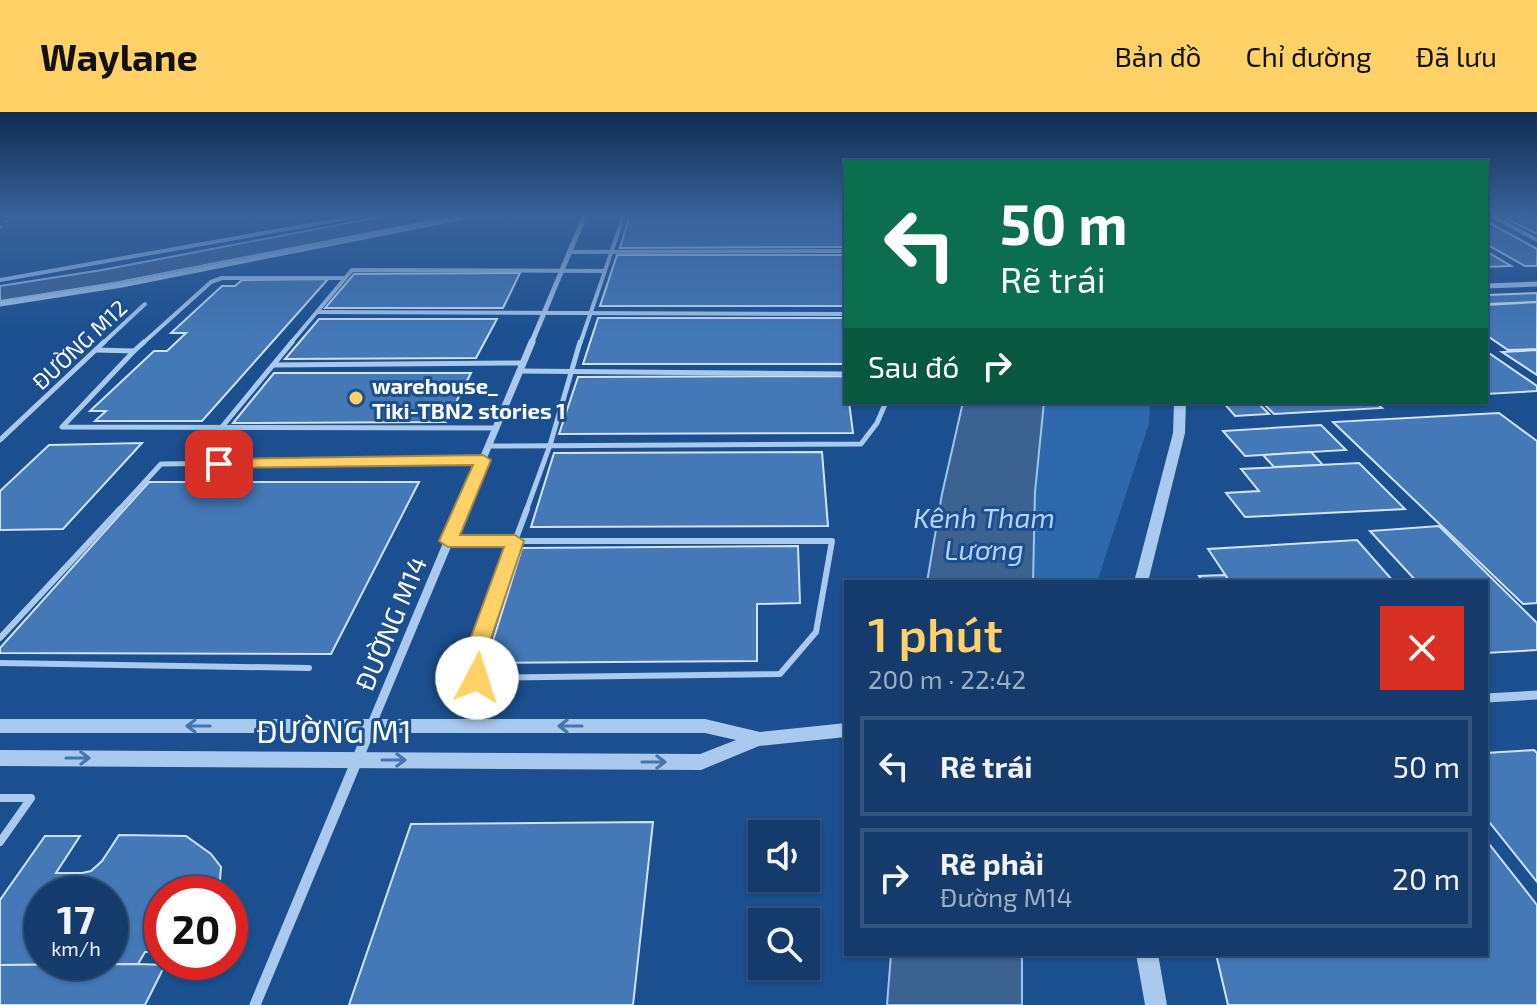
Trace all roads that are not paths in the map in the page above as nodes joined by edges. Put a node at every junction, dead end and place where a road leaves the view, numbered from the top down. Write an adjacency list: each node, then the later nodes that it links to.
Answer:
1 (131, 257): 8 (lane)
2 (265, 257): 11 (street)
3 (567, 257): 5 (street, ĐƯỜNG M14)
4 (610, 257): 6 (lane)
5 (561, 271): 6 (lane); 7 (lane); 13 (street, ĐƯỜNG M14)
6 (605, 271): 15 (lane)
7 (345, 278): 14 (lane); 18 (lane)
8 (0, 280)
9 (1537, 284): 10 (street)
10 (1488, 286)
11 (0, 304)
12 (145, 304): 17 (lane, ĐƯỜNG M12)
13 (544, 311): 14 (lane); 15 (lane); 20 (street, ĐƯỜNG M14)
14 (317, 312): 19 (lane)
15 (592, 312): 16 (lane); 21 (lane)
16 (844, 314)
17 (96, 350): 18 (lane); 27 (lane, ĐƯỜNG M12)
18 (134, 351): 25 (lane)
19 (273, 365): 20 (lane); 25 (lane)
20 (521, 367): 21 (lane); 26 (street, ĐƯỜNG M14)
21 (570, 372): 22 (lane); 28 (lane)
22 (844, 374)
23 (885, 404): 28 (lane)
24 (1180, 404): 33 (street)
25 (221, 428): 26 (lane)
26 (495, 428): 29 (street, ĐƯỜNG M14)
27 (0, 440)
28 (550, 445): 29 (lane); 32 (lane)
29 (489, 446): 30 (street, ĐƯỜNG M14)
30 (483, 460): 31 (street, ĐƯỜNG M14); 34 (lane)
31 (448, 541): 32 (lane); 40 (street, ĐƯỜNG M14)
32 (515, 541): 32 (lane)
33 (1142, 580)
34 (0, 638)
35 (0, 663): 36 (lane)
36 (309, 668)
37 (1537, 695): 38 (street)
38 (1488, 698)
39 (0, 726): 40 (street, ĐƯỜNG M1, one-way to 39)
40 (371, 726): 42 (street, ĐƯỜNG M1, one-way to 40); 44 (street, ĐƯỜNG M14)
41 (844, 730): 42 (street, ĐƯỜNG M1)
42 (758, 739): 44 (street, ĐƯỜNG M1, one-way to 42)
43 (0, 758): 44 (street, ĐƯỜNG M1, one-way to 44)
44 (357, 760): 48 (street, ĐƯỜNG M14)
45 (0, 798): 46 (lane)
46 (0, 842)
47 (1147, 956): 49 (street)
48 (255, 1005)
49 (1156, 1005)

